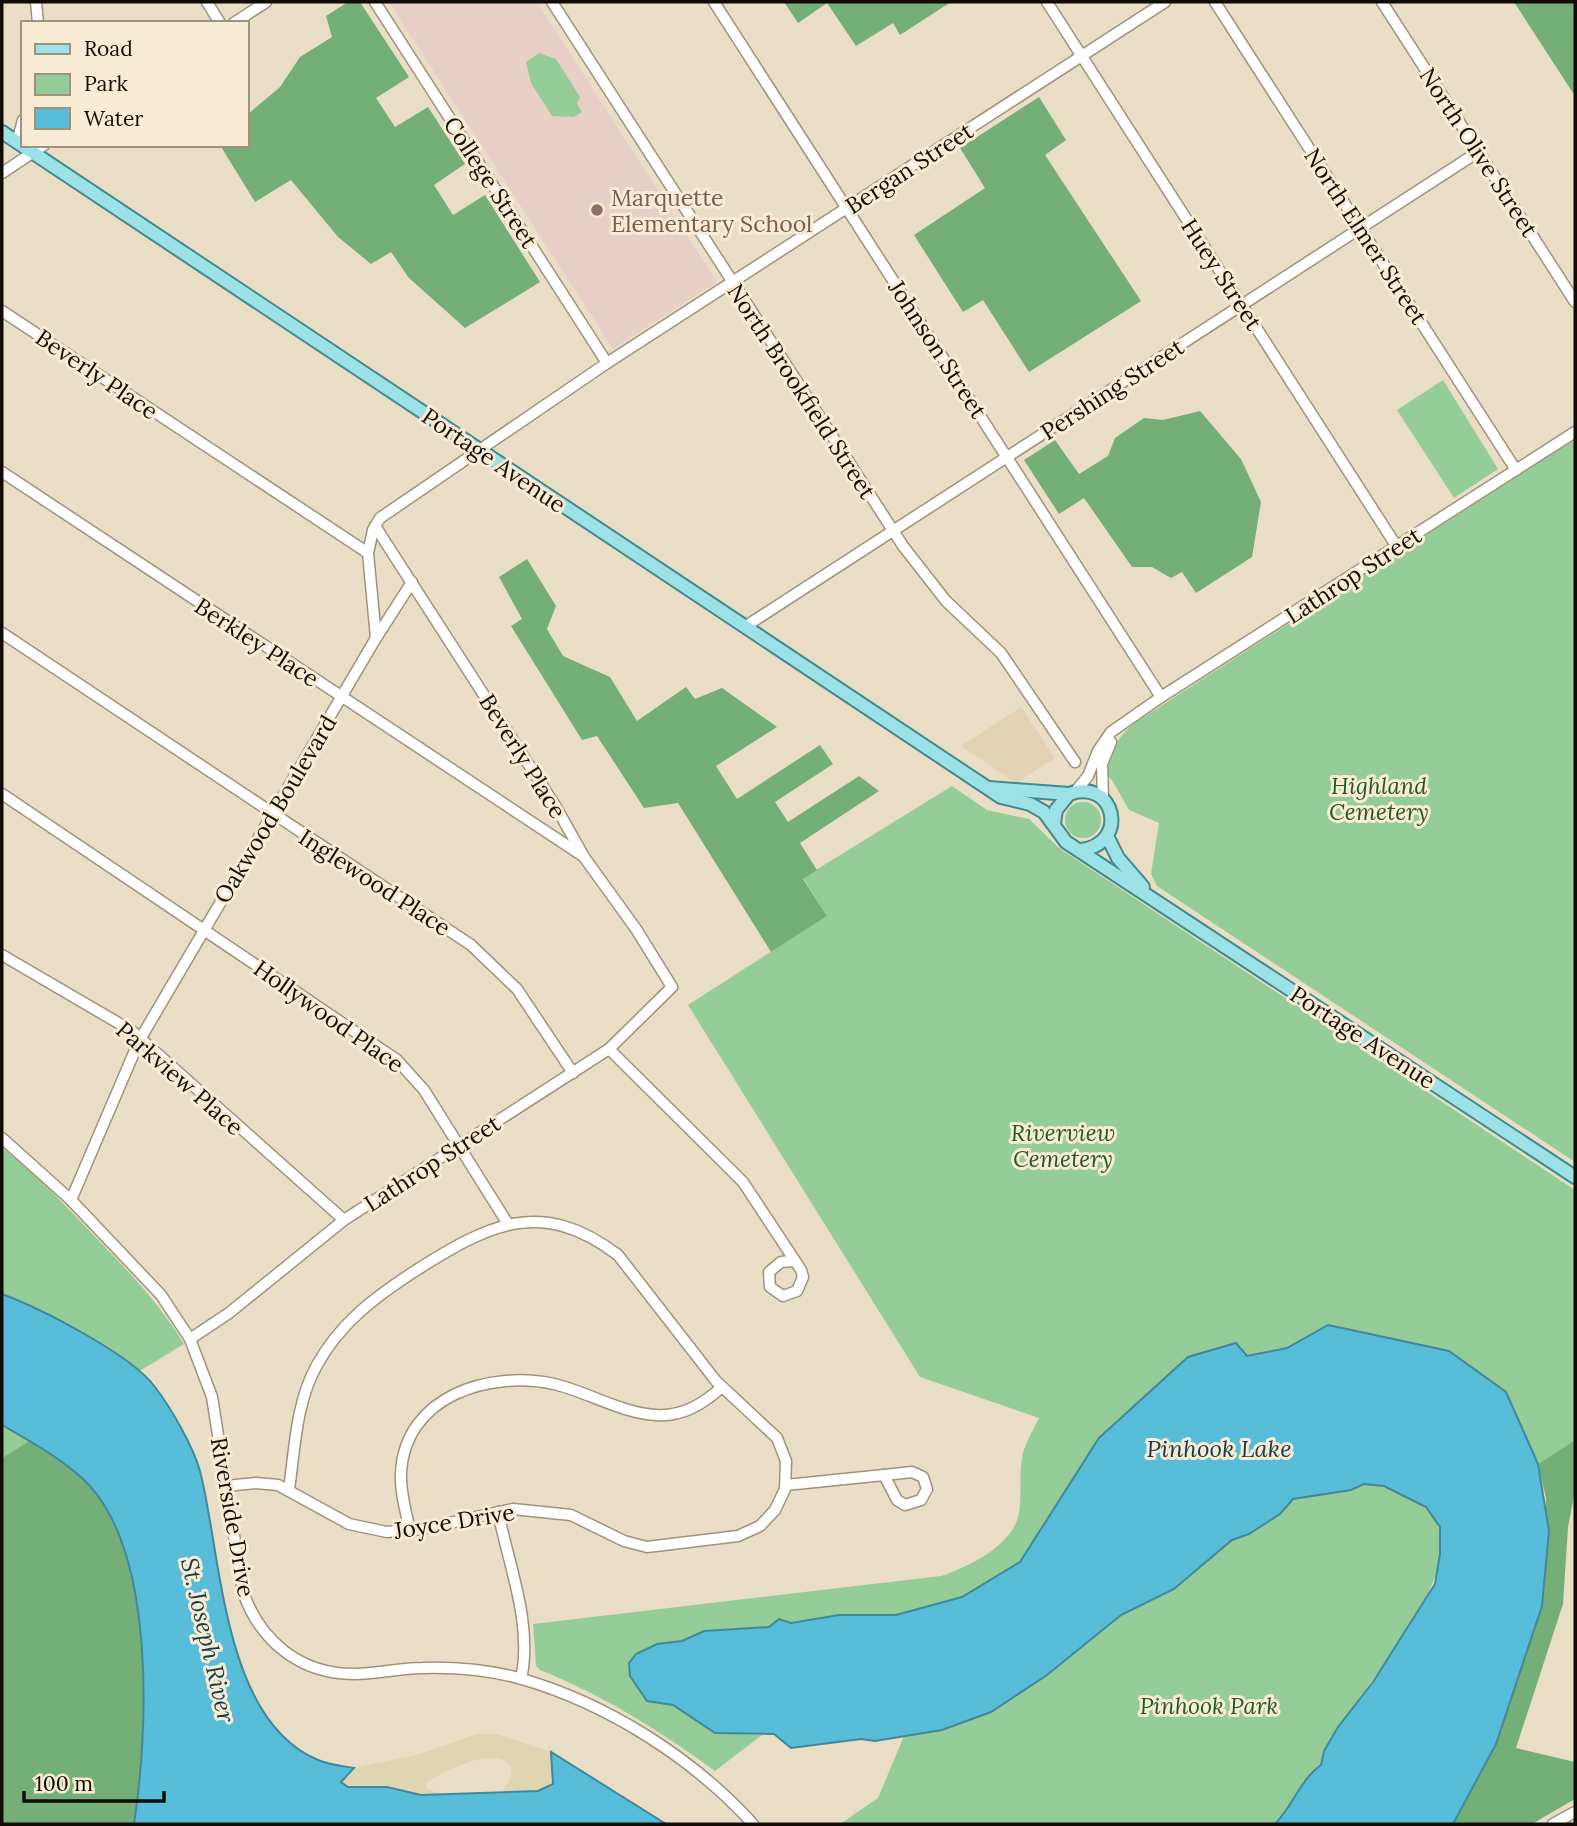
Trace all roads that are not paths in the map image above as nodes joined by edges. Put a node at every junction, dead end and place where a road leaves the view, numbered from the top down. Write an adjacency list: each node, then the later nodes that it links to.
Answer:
1 (36, 2): 11 (street)
2 (207, 2): 12 (street)
3 (266, 2): 13 (street)
4 (375, 2): 30 (street, College Street)
5 (552, 2): 26 (street, North Brookfield Street)
6 (714, 2): 24 (street, Johnson Street)
7 (1047, 2): 14 (street, Huey Street)
8 (1166, 2): 14 (street, Bergan Street)
9 (1215, 2): 25 (street, North Elmer Street)
10 (1382, 2): 21 (street, North Olive Street)
11 (38, 21)
12 (219, 21)
13 (237, 21)
14 (1082, 56): 24 (street, Bergan Street); 28 (street, Huey Street)
15 (21, 127): 17 (street)
16 (2, 132): 17 (main road, Portage Avenue)
17 (17, 142): 18 (main road, Portage Avenue)
18 (21, 145)
19 (24, 147): 22 (main road, Portage Avenue)
20 (41, 147): 22 (street)
21 (1478, 152): 25 (street, Pershing Street); 27 (street, North Olive Street)
22 (33, 153): 23 (street); 32 (main road, Portage Avenue)
23 (2, 173)
24 (847, 208): 26 (street, Bergan Street); 33 (street, Johnson Street)
25 (1361, 228): 28 (street, Pershing Street); 34 (street, North Elmer Street)
26 (732, 283): 30 (street, Bergan Street); 37 (street, North Brookfield Street)
27 (1575, 302)
28 (1241, 306): 33 (street, Pershing Street); 38 (street, Huey Street)
29 (2, 311): 39 (street, Beverly Place)
30 (607, 363): 32 (street, Bergan Street)
31 (1575, 432): 34 (street, Lathrop Street)
32 (478, 450): 36 (street); 41 (main road, Portage Avenue)
33 (1007, 457): 37 (street, Pershing Street); 45 (street, Johnson Street)
34 (1516, 470): 38 (street, Lathrop Street)
35 (2, 472): 44 (street, Berkley Place)
36 (375, 526): 39 (street); 40 (street, Beverly Place)
37 (893, 531): 41 (street, Pershing Street); 47 (street, North Brookfield Street)
38 (1397, 547): 45 (street, Lathrop Street)
39 (368, 553): 43 (street)
40 (411, 582): 43 (street); 56 (street, Beverly Place)
41 (746, 626): 48 (main road, Portage Avenue)
42 (2, 634): 52 (street, Inglewood Place)
43 (376, 638): 44 (street, Oakwood Boulevard)
44 (341, 697): 52 (street, Oakwood Boulevard); 56 (street, Berkley Place)
45 (1161, 697): 46 (street, Lathrop Street)
46 (1131, 718): 49 (street, Lathrop Street); 51 (street, Lathrop Street)
47 (1075, 762)
48 (986, 787): 49 (main road, Portage Avenue); 53 (main road, Portage Avenue)
49 (1072, 793): 51 (main road); 53 (main road)
50 (2, 794): 58 (street, Hollywood Place)
51 (1103, 799): 54 (main road)
52 (272, 814): 58 (street, Oakwood Boulevard); 63 (street, Inglewood Place)
53 (1054, 823): 55 (main road)
54 (1107, 836): 55 (main road); 57 (main road, Portage Avenue)
55 (1081, 850): 57 (main road, Portage Avenue)
56 (584, 857): 60 (street, Beverly Place)
57 (1151, 896): 66 (main road, Portage Avenue)
58 (205, 929): 61 (street, Oakwood Boulevard); 65 (street, Hollywood Place)
59 (2, 955): 61 (street, Parkview Place)
60 (672, 986): 62 (street, Lathrop Street)
61 (139, 1041): 67 (street, Oakwood Boulevard); 68 (street, Parkview Place)
62 (609, 1049): 63 (street, Lathrop Street); 70 (street)
63 (573, 1073): 65 (street, Lathrop Street)
64 (2, 1138): 67 (street, Riverside Drive)
65 (459, 1146): 68 (street, Lathrop Street); 69 (street, Hollywood Place)
66 (1575, 1177)
67 (71, 1199): 71 (street, Riverside Drive)
68 (344, 1220): 71 (street, Lathrop Street)
69 (508, 1224): 72 (street); 76 (street)
70 (792, 1261)
71 (190, 1339): 75 (street, Riverside Drive)
72 (722, 1387): 74 (street); 78 (street)
73 (884, 1475): 74 (street)
74 (786, 1485): 77 (street, Joyce Drive)
75 (226, 1486): 76 (street, Joyce Drive); 79 (street, Riverside Drive)
76 (289, 1489): 78 (street, Joyce Drive)
77 (498, 1513): 78 (street, Joyce Drive); 79 (street)
78 (410, 1531)
79 (521, 1679): 81 (street, Riverside Drive)
80 (1575, 1812): 82 (street)
81 (753, 1824)
82 (1553, 1824)

